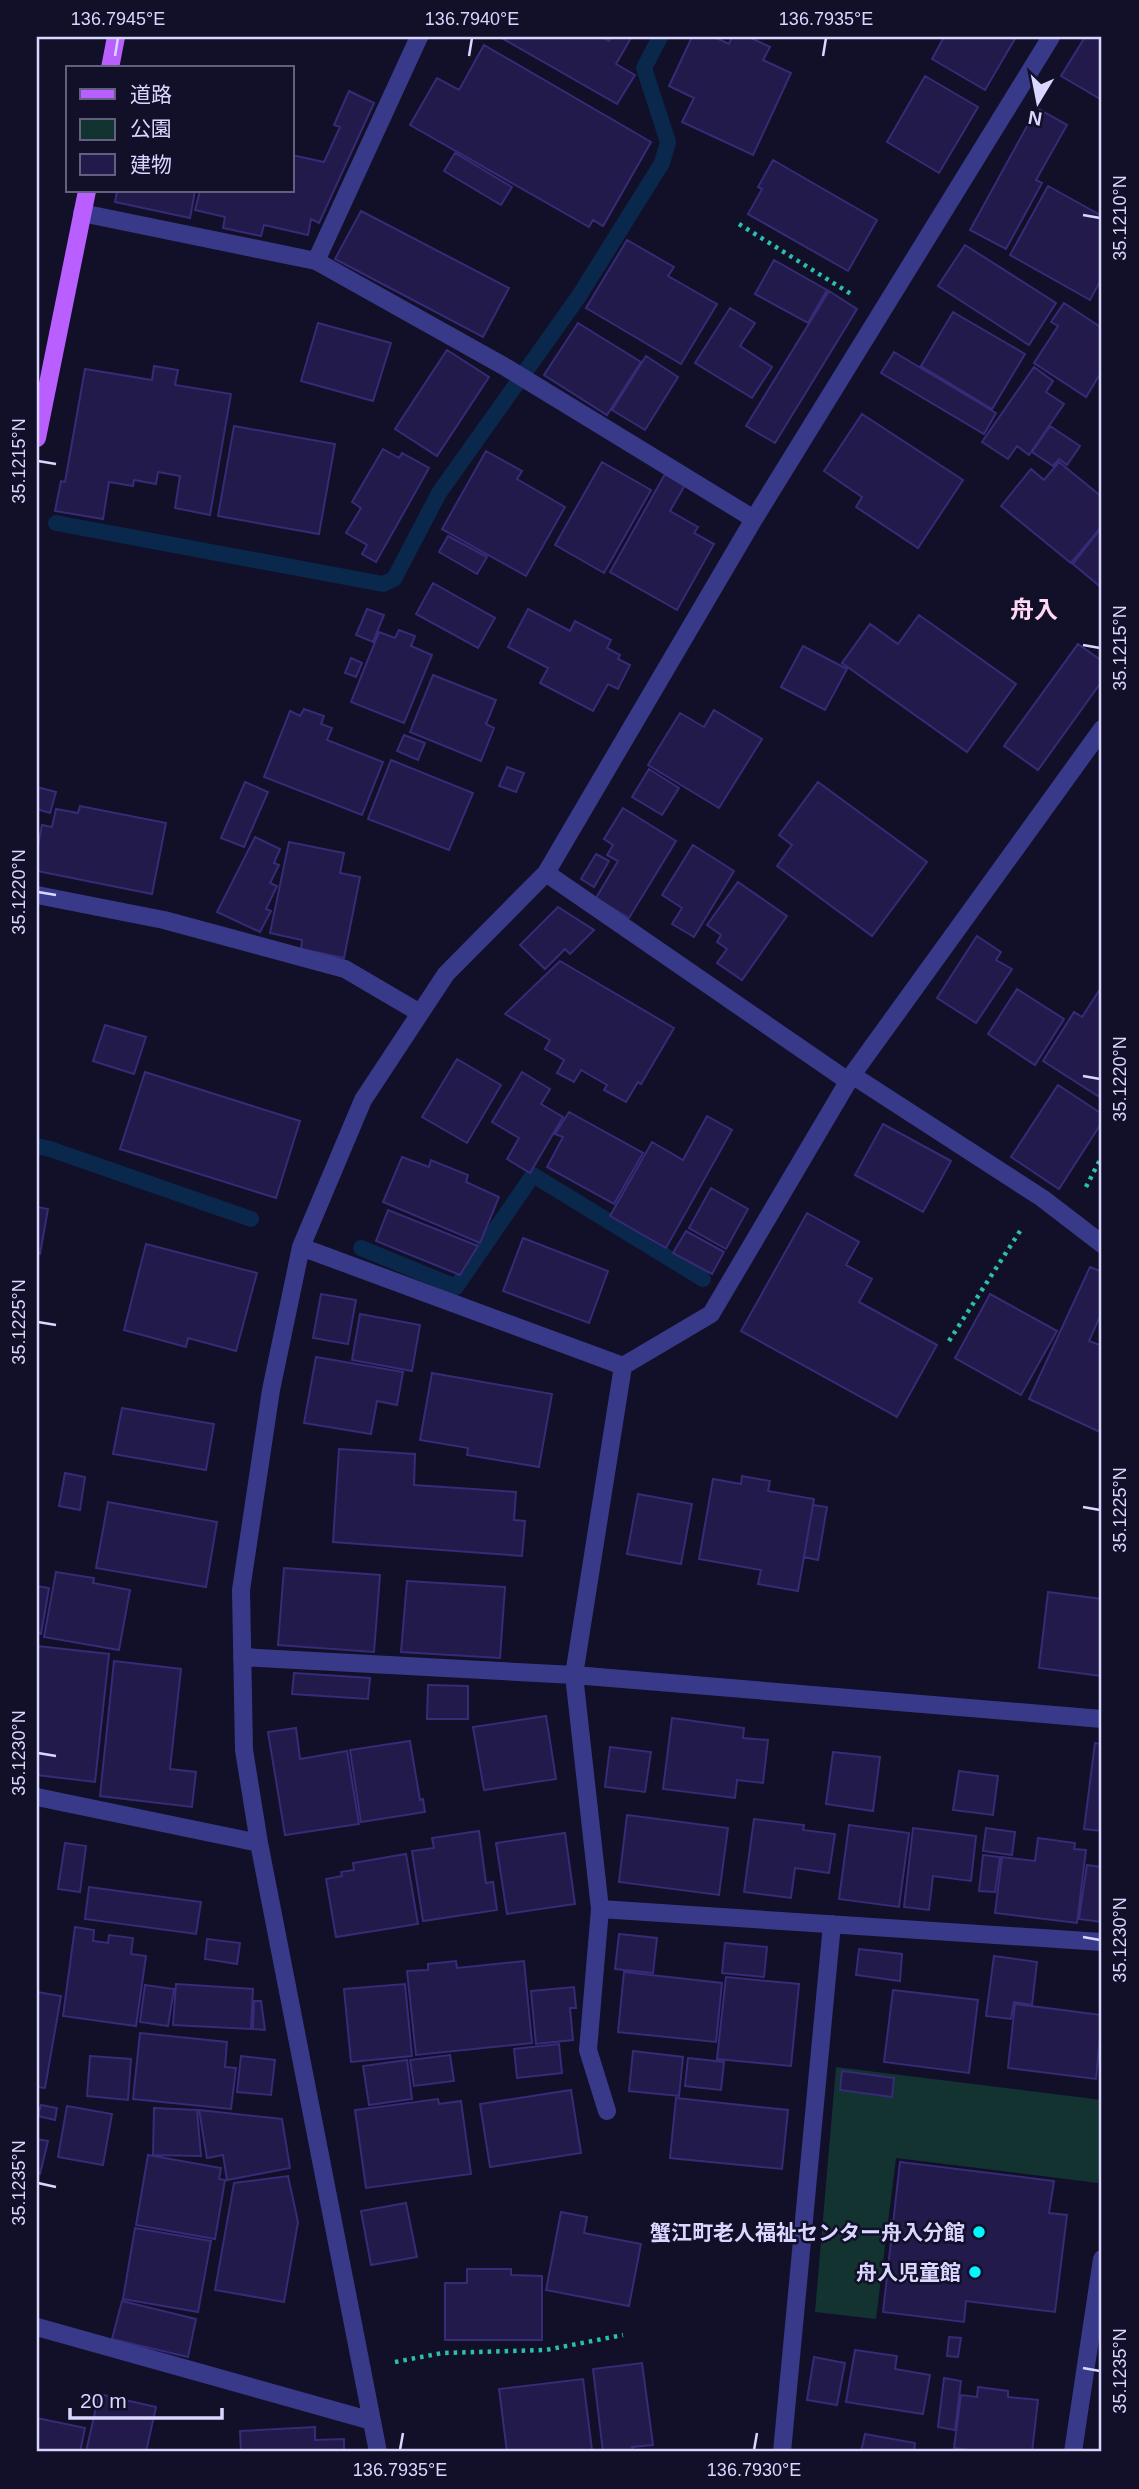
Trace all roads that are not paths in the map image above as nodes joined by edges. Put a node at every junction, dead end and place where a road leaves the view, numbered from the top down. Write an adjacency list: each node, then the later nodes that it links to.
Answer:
1 (116, 37): 4 (main road)
2 (419, 37): 7 (street)
3 (1051, 37): 9 (street)
4 (110, 66)
5 (87, 192): 6 (main road)
6 (82, 213): 7 (street); 8 (main road)
7 (316, 261): 9 (street)
8 (37, 438)
9 (754, 519): 11 (street)
10 (1102, 729): 14 (street)
11 (546, 873): 13 (street); 14 (street)
12 (37, 895): 13 (street)
13 (420, 1013): 16 (street)
14 (850, 1078): 15 (street); 17 (street)
15 (1102, 1244)
16 (301, 1247): 17 (street); 18 (street)
17 (624, 1366): 19 (street)
18 (242, 1657): 19 (street); 22 (street)
19 (574, 1675): 20 (street); 23 (street)
20 (1102, 1719)
21 (37, 1797): 22 (street)
22 (259, 1843): 29 (street)
23 (600, 1909): 24 (street); 26 (street)
24 (832, 1924): 25 (street); 31 (street)
25 (1102, 1941)
26 (607, 2111)
27 (1102, 2259): 32 (street)
28 (37, 2327): 29 (street)
29 (372, 2421): 30 (street)
30 (378, 2452)
31 (782, 2452)
32 (1073, 2452)

